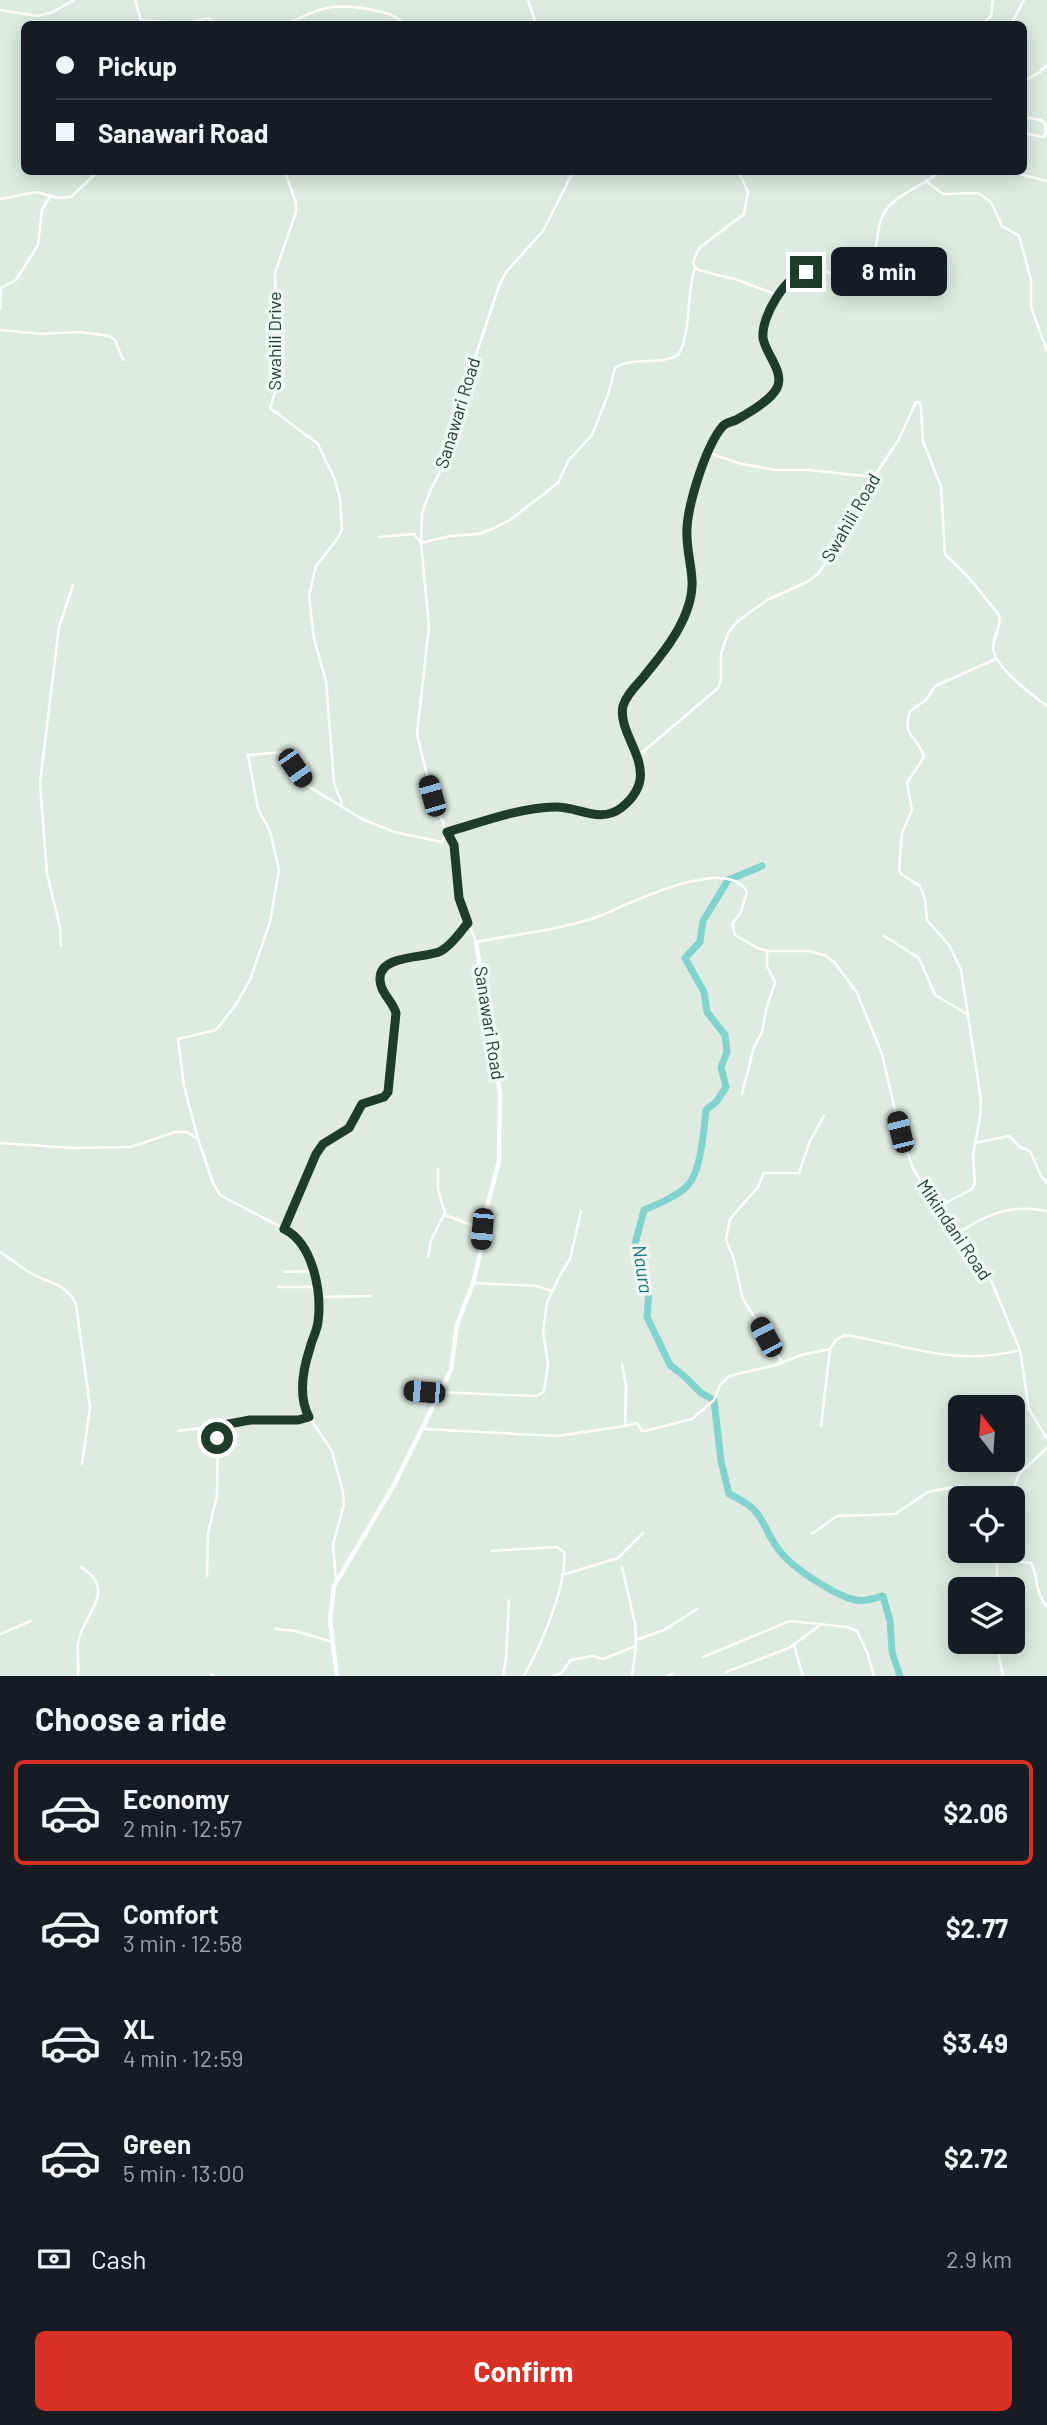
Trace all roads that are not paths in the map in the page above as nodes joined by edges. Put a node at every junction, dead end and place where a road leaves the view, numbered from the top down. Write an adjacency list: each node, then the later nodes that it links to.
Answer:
1 (74, 0): 6 (street)
2 (135, 0): 7 (street)
3 (528, 0): 10 (street)
4 (993, 0): 11 (street)
5 (1024, 0): 12 (street)
6 (0, 10)
7 (142, 21)
8 (295, 21): 9 (street)
9 (399, 21)
10 (535, 21)
11 (986, 21)
12 (1013, 21)
13 (1047, 65): 15 (street)
14 (1027, 76): 15 (street)
15 (1030, 78): 16 (street)
16 (1027, 80)
17 (1027, 118): 18 (street)
18 (1046, 125): 19 (street)
19 (1027, 134)
20 (94, 175): 28 (street)
21 (286, 175): 44 (street, Swahili Drive)
22 (571, 175): 39 (street, Sanawari Road)
23 (740, 175): 30 (street)
24 (935, 175): 27 (street)
25 (1024, 175): 26 (street)
26 (1047, 181)
27 (927, 182): 31 (street); 34 (street)
28 (51, 195): 29 (street); 32 (street)
29 (0, 199)
30 (695, 267): 31 (street); 39 (street)
31 (778, 293): 36 (street)
32 (0, 309)
33 (0, 330): 35 (street)
34 (1047, 351)
35 (123, 360)
36 (709, 453): 37 (street); 43 (street)
37 (873, 477): 41 (street, Swahili Road); 43 (street, Swahili Road)
38 (379, 537): 39 (street)
39 (421, 543): 45 (street, Sanawari Road)
40 (73, 585): 49 (street)
41 (996, 659): 42 (street); 51 (street)
42 (1047, 706)
43 (638, 757): 45 (street)
44 (344, 807): 45 (street); 54 (street)
45 (447, 832): 46 (street, Sanawari Road)
46 (468, 923): 48 (street, Sanawari Road); 63 (street)
47 (884, 936): 51 (street)
48 (476, 942): 50 (street, Mikindani Road); 64 (street, Sanawari Road)
49 (61, 946)
50 (767, 951): 52 (street); 59 (street, Mikindani Road)
51 (967, 1014): 56 (street)
52 (742, 1094)
53 (824, 1116): 77 (street)
54 (198, 1139): 55 (street); 63 (street)
55 (0, 1143)
56 (975, 1143): 58 (street); 59 (street)
57 (438, 1169): 62 (street)
58 (1047, 1183)
59 (939, 1206): 65 (street, Mikindani Road)
60 (581, 1211): 72 (street)
61 (1047, 1211): 65 (street)
62 (445, 1215): 64 (street); 67 (street)
63 (284, 1229): 68 (street)
64 (482, 1229): 70 (street, Sanawari Road)
65 (959, 1233): 76 (street, Mikindani Road)
66 (0, 1252): 89 (street)
67 (429, 1257)
68 (313, 1271): 69 (street); 74 (street)
69 (284, 1272)
70 (473, 1283): 72 (street); 80 (street, Sanawari Road)
71 (278, 1287): 74 (street)
72 (552, 1291): 80 (street)
73 (371, 1296): 74 (street)
74 (318, 1297): 81 (street)
75 (830, 1349): 76 (street); 77 (street); 84 (street)
76 (1020, 1350): 87 (street, Mikindani Road)
77 (782, 1362): 83 (street)
78 (622, 1364): 83 (street)
79 (409, 1391): 80 (street)
80 (440, 1393): 85 (street, Sanawari Road)
81 (309, 1417): 82 (street); 100 (street)
82 (218, 1426): 86 (street); 98 (street)
83 (625, 1426): 85 (street)
84 (821, 1426)
85 (423, 1429): 100 (street, Sanawari Road)
86 (178, 1431)
87 (1047, 1439)
88 (1047, 1448): 90 (street)
89 (82, 1464)
90 (1014, 1486)
91 (948, 1488): 93 (street)
92 (643, 1533): 99 (street)
93 (812, 1534)
94 (491, 1551): 99 (street)
95 (1025, 1562): 102 (street)
96 (81, 1567): 116 (street)
97 (622, 1567): 108 (street)
98 (206, 1576)
99 (562, 1576): 119 (street)
100 (336, 1580): 109 (street, Sanawari Road)
101 (509, 1600): 118 (street)
102 (1047, 1607)
103 (697, 1609): 108 (street)
104 (31, 1621): 107 (street)
105 (819, 1625): 110 (street); 113 (street); 124 (street)
106 (275, 1629): 109 (street)
107 (0, 1634)
108 (636, 1640): 111 (street)
109 (333, 1642): 117 (street, Sanawari Road)
110 (794, 1645): 114 (street); 123 (street)
111 (636, 1646): 120 (street); 121 (street)
112 (998, 1654): 125 (street)
113 (703, 1657)
114 (726, 1672)
115 (672, 1674): 122 (street)
116 (78, 1676)
117 (337, 1676)
118 (503, 1676)
119 (524, 1676)
120 (553, 1676)
121 (632, 1676)
122 (667, 1676)
123 (803, 1676)
124 (874, 1676)
125 (1003, 1676)

